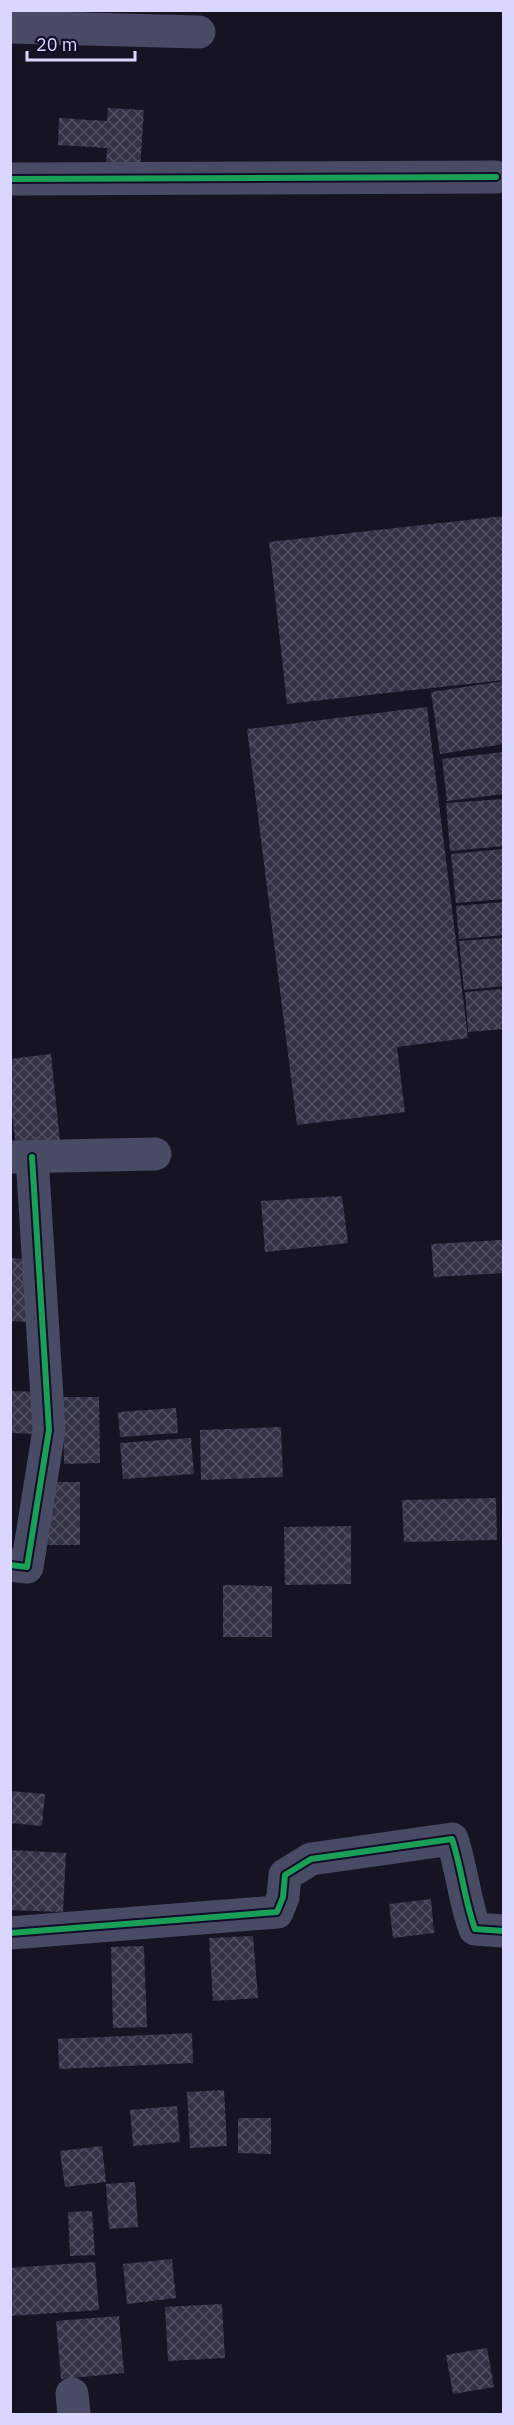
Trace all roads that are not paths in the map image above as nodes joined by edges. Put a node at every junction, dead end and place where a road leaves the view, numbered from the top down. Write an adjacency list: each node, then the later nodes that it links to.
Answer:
1 (10, 27): 2 (street)
2 (198, 32)
3 (496, 177): 4 (street)
4 (10, 179)
5 (155, 1154): 6 (street)
6 (21, 1157): 7 (street)
7 (10, 1565)
8 (504, 1931): 9 (street)
9 (10, 1933)

